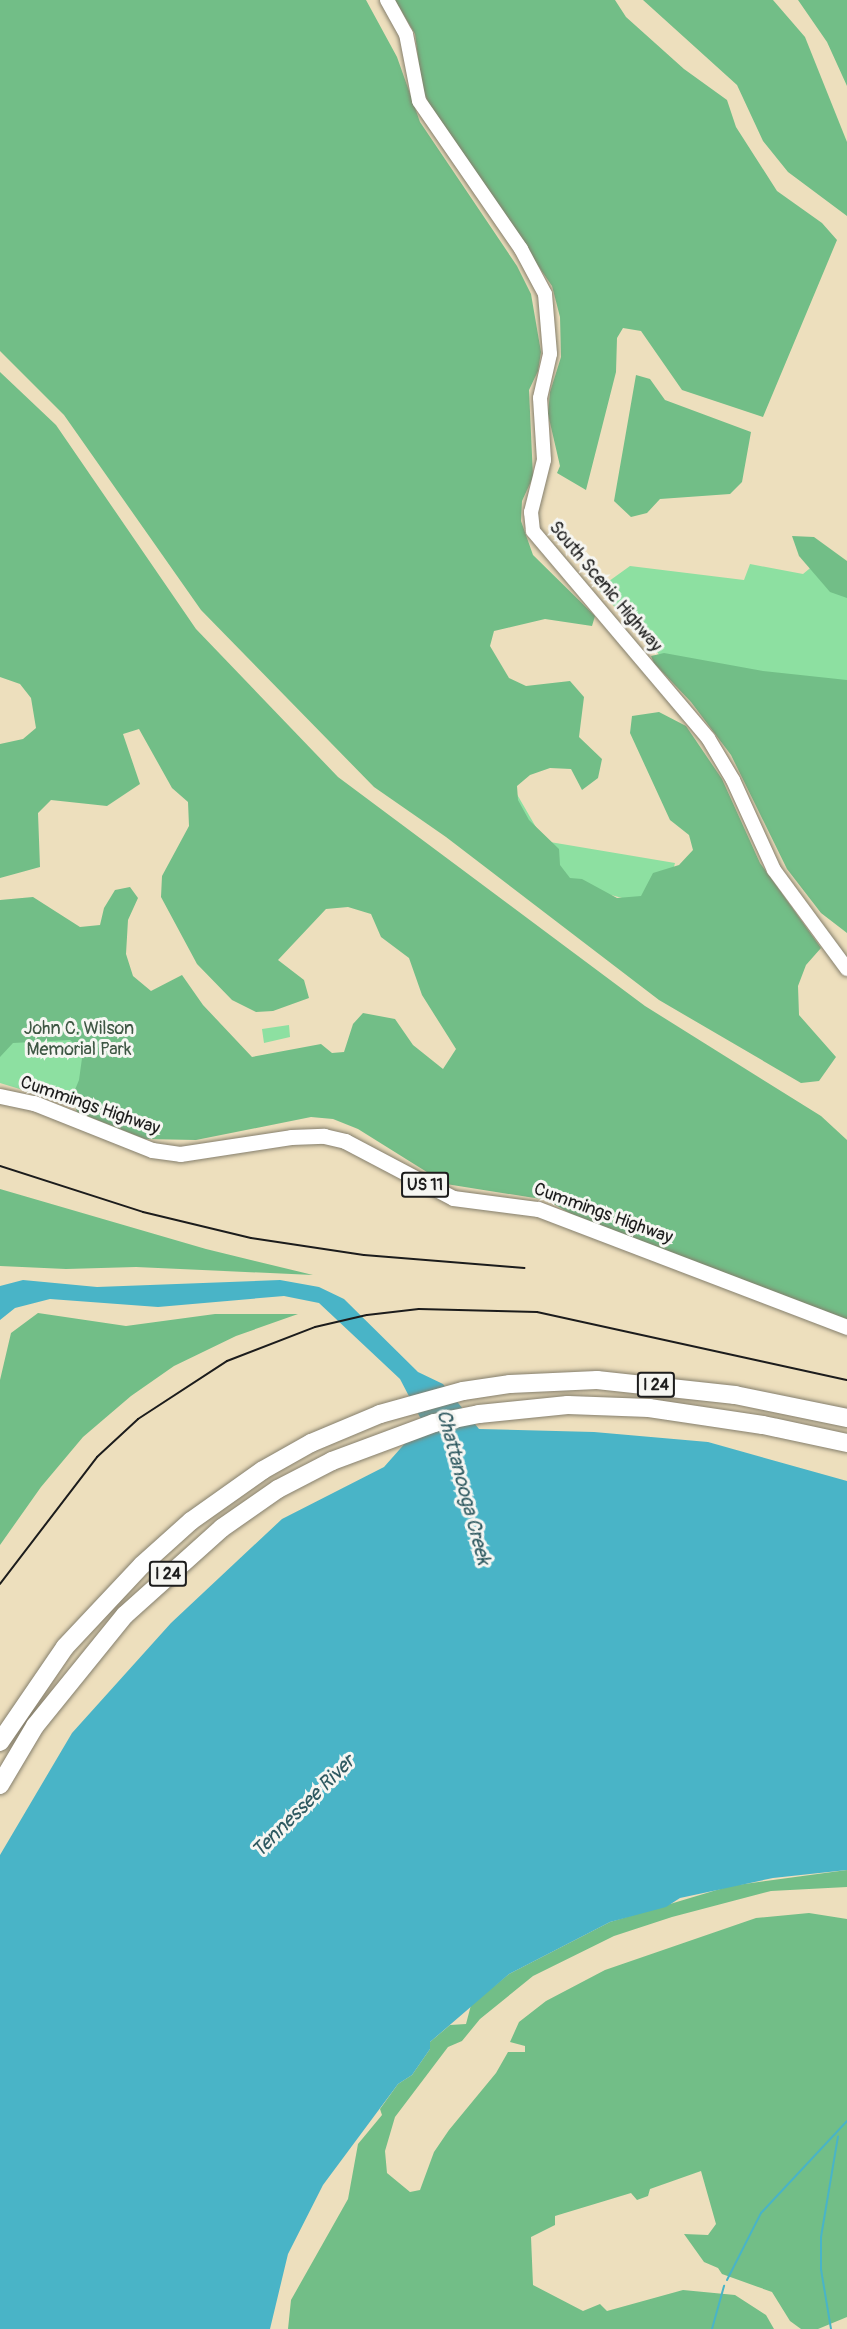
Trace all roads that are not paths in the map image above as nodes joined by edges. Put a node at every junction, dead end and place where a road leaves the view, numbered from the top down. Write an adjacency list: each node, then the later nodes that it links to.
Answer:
1 (387, 0): 2 (main road, South Scenic Highway)
2 (847, 969)
3 (0, 1096): 4 (main road, Cummings Highway / US 11)
4 (847, 1327)
5 (847, 1418): 7 (highway, I 24)
6 (847, 1443): 8 (highway, I 24)
7 (0, 1742)
8 (0, 1785)

